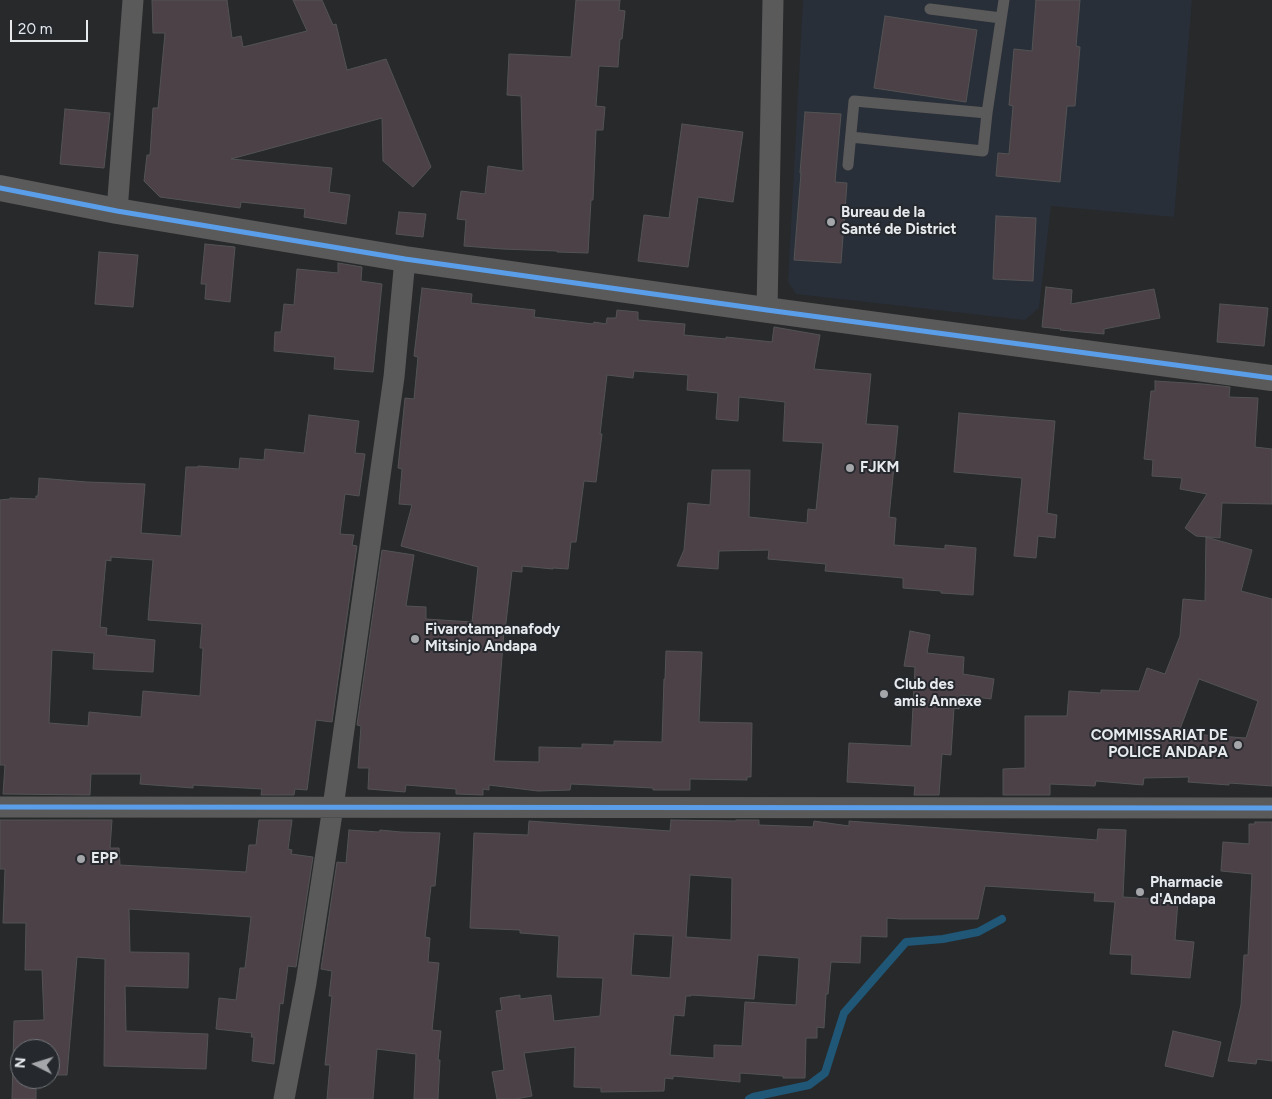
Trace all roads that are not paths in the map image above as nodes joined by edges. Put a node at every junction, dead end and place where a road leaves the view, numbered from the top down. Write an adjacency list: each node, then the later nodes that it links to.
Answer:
1 (133, 0): 10 (street)
2 (773, 0): 12 (street)
3 (1004, 0): 5 (lane)
4 (930, 8): 5 (lane)
5 (1002, 18): 6 (lane)
6 (987, 113): 7 (lane); 7 (lane)
7 (850, 137): 8 (lane)
8 (848, 165)
9 (0, 188): 10 (street)
10 (117, 211): 11 (street)
11 (405, 259): 12 (street); 15 (street)
12 (767, 310): 13 (street)
13 (1272, 378)
14 (0, 807): 15 (street)
15 (333, 807): 16 (street); 17 (street)
16 (1272, 808)
17 (284, 1099)

